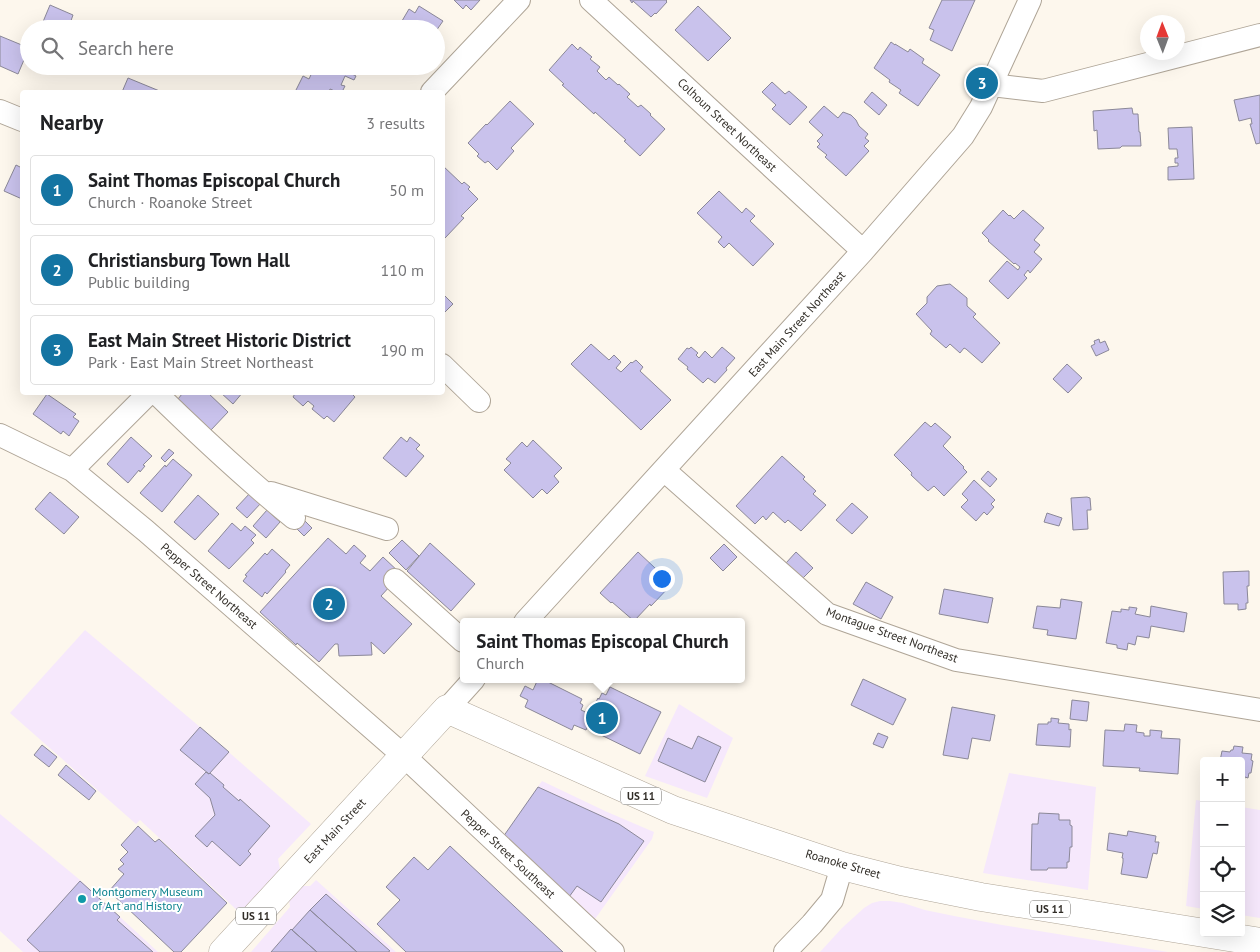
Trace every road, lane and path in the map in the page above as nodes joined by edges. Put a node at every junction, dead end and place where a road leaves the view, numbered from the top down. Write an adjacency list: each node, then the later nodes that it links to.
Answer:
1 (519, 0): 6 (street)
2 (591, 0): 9 (street, Colhoun Street Northeast)
3 (1030, 0): 5 (street, East Main Street Northeast)
4 (1260, 35): 5 (street)
5 (992, 85): 9 (street, East Main Street Northeast)
6 (434, 90)
7 (0, 111): 8 (street)
8 (20, 119)
9 (863, 251): 16 (street, East Main Street Northeast)
10 (445, 368): 13 (street)
11 (147, 395): 15 (street)
12 (158, 395): 17 (street)
13 (479, 401)
14 (0, 435): 15 (street, Pepper Street Northeast)
15 (72, 470): 26 (street, Pepper Street Northeast)
16 (664, 470): 21 (street, East Main Street Northeast); 25 (street, Montague Street Northeast)
17 (260, 490): 18 (street); 19 (street)
18 (294, 518)
19 (387, 529)
20 (395, 580): 22 (street)
21 (529, 618)
22 (460, 638)
23 (471, 683): 24 (street)
24 (448, 709): 26 (main road, East Main Street / US 11); 27 (main road, Roanoke Street / US 11)
25 (1260, 710)
26 (404, 756): 29 (main road, East Main Street / US 11); 30 (street, Pepper Street Southeast)
27 (842, 866): 28 (main road, Roanoke Street / US 11); 31 (street)
28 (1260, 942)
29 (223, 952)
30 (613, 952)
31 (785, 952)

